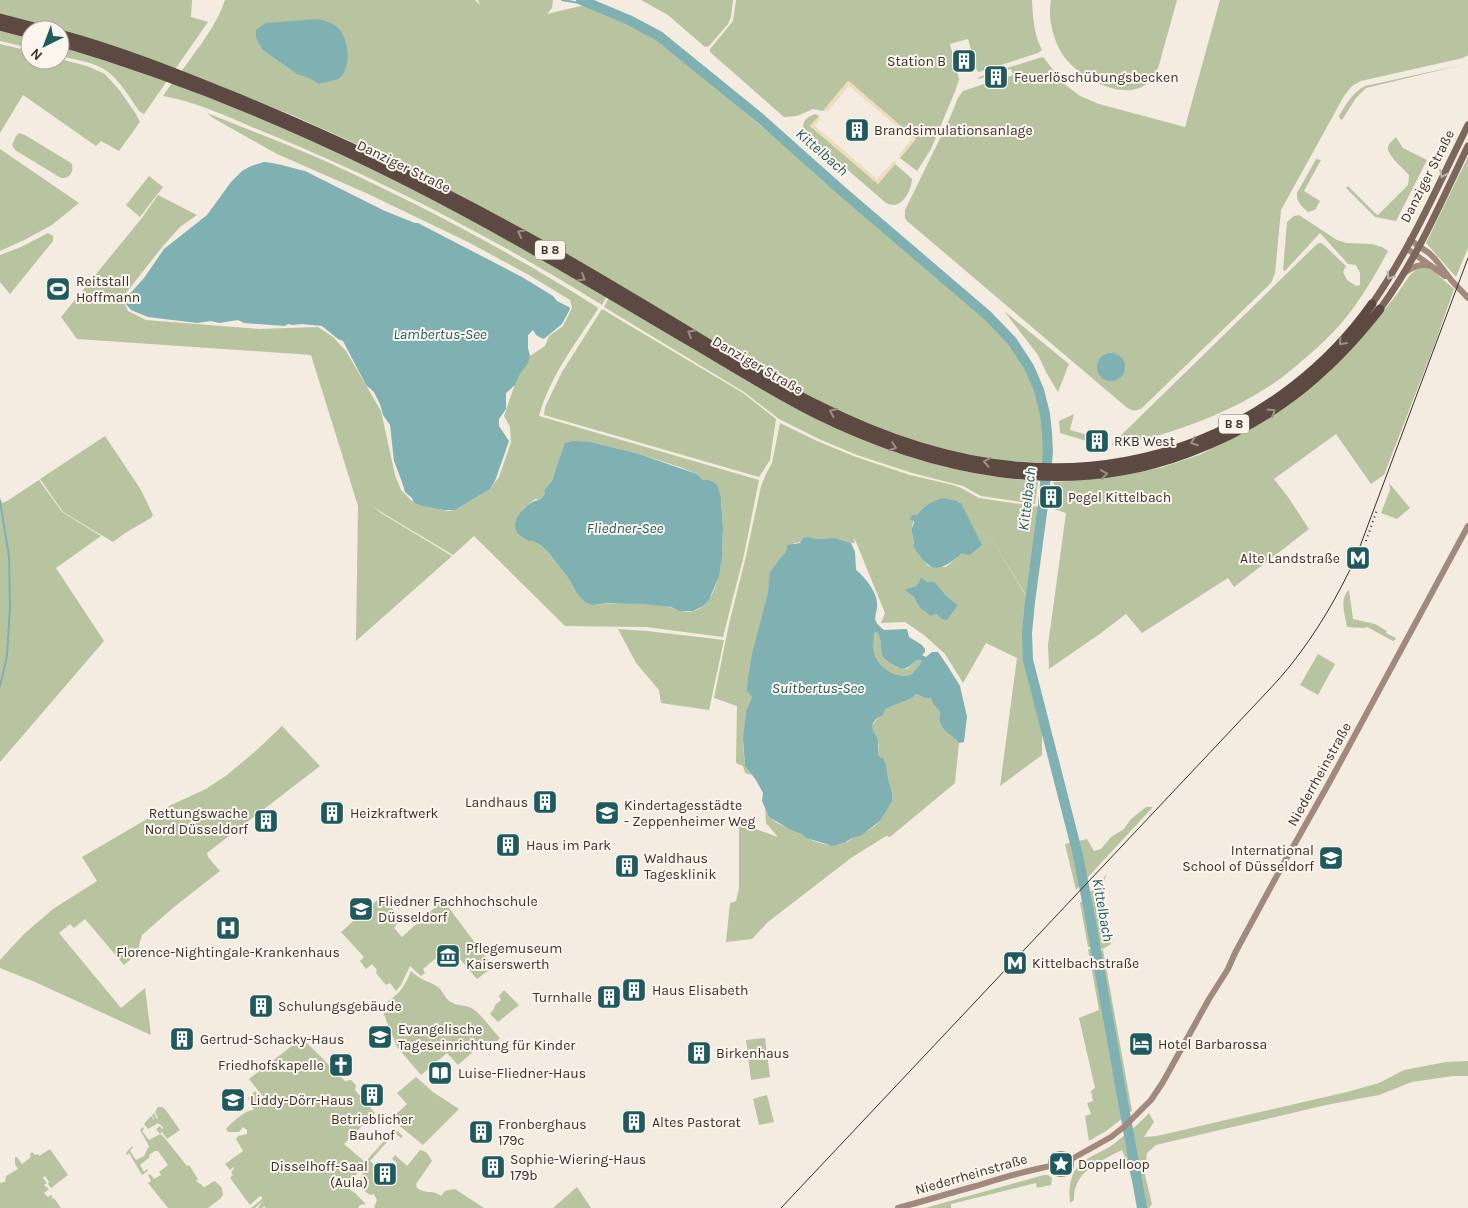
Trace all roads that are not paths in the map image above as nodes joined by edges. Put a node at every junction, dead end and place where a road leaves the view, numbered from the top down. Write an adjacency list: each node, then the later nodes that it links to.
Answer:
1 (0, 18): 2 (highway)
2 (20, 23)
3 (0, 26): 4 (highway)
4 (20, 31)
5 (70, 37): 19 (highway, Danziger Straße / B 8, one-way to 5)
6 (70, 45): 19 (highway, Danziger Straße / B 8, one-way to 19)
7 (1468, 125): 9 (main road, Danziger Straße / B 8, one-way to 9)
8 (1468, 146): 10 (main road, Danziger Straße / B 8)
9 (1410, 240): 10 (main road, Danziger Straße); 11 (main road, Danziger Straße / B 8)
10 (1419, 246): 12 (main road, Danziger Straße / B 8); 15 (main road, Danziger Straße)
11 (1406, 248): 12 (main road, Danziger Straße); 17 (main road, Danziger Straße / B 8, one-way to 17)
12 (1415, 253): 13 (main road, Danziger Straße); 14 (main road, Danziger Straße / B 8)
13 (1433, 267): 14 (main road); 15 (main road, Danziger Straße)
14 (1404, 273): 18 (main road, Danziger Straße / B 8)
15 (1452, 281): 16 (main road, Danziger Straße)
16 (1468, 298)
17 (1372, 304): 20 (highway, Danziger Straße / B 8, one-way to 20)
18 (1380, 309): 20 (highway, Danziger Straße / B 8, one-way to 18)
19 (1035, 472): 20 (highway, Danziger Straße / B 8)
20 (1056, 472)
21 (1468, 526): 22 (main road, Niederrheinstraße)
22 (1070, 1160): 23 (main road, Niederrheinstraße); 23 (main road, Niederrheinstraße)
23 (1051, 1166): 24 (main road, Niederrheinstraße)
24 (898, 1208)

